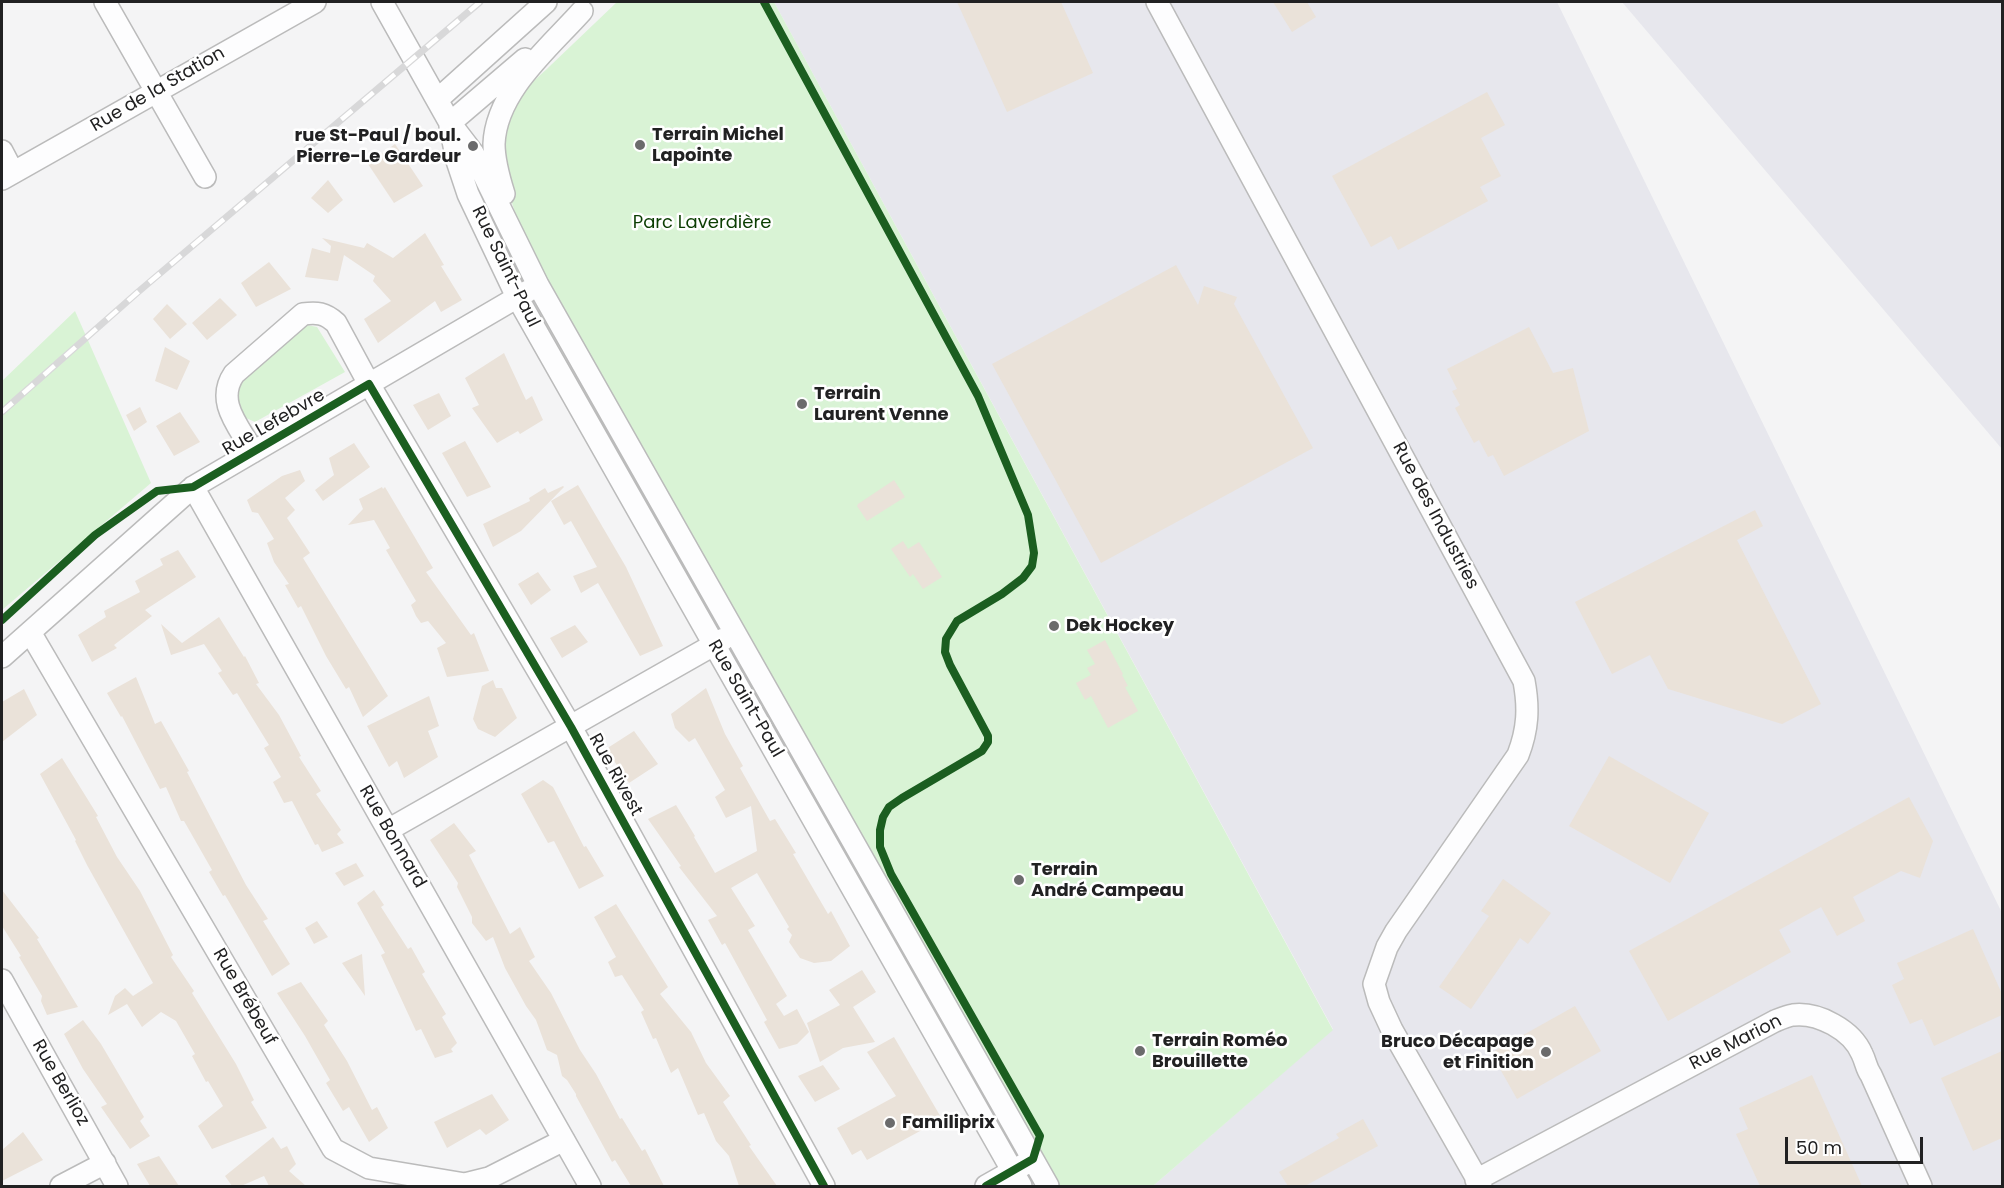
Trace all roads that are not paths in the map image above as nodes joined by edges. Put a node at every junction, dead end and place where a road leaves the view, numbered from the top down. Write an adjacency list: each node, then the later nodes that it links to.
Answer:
1 (105, 2): 7 (street)
2 (315, 2): 7 (street, Rue de la Station)
3 (382, 2): 8 (street, Rue Saint-Paul)
4 (546, 2): 8 (street)
5 (1157, 2): 40 (street, Rue des Industries)
6 (588, 6): 9 (street); 13 (street)
7 (156, 90): 11 (street, Rue de la Station); 12 (street)
8 (437, 100): 9 (street, Rue Saint-Paul)
9 (450, 123): 13 (street, Rue Saint-Paul); 15 (street, Rue Saint-Paul)
10 (2, 151): 11 (street)
11 (7, 175)
12 (205, 177)
13 (521, 249): 14 (street, Rue Saint-Paul)
14 (538, 285): 15 (street, Rue Lefebvre); 17 (street, Rue Saint-Paul)
15 (517, 297): 16 (street, Rue Lefebvre); 18 (street, Rue Saint-Paul)
16 (369, 384): 19 (street, Rue Lefebvre); 19 (street, Rue Rivest); 27 (street, Rue Rivest)
17 (599, 392): 18 (street); 21 (street, Rue Saint-Paul)
18 (578, 405): 22 (street, Rue Saint-Paul)
19 (253, 452): 20 (street, Rue Lefebvre)
20 (193, 488): 23 (street, Rue Lefebvre); 30 (street, Rue Bonnard)
21 (666, 512): 22 (street); 24 (street, Rue Saint-Paul)
22 (645, 524): 25 (street, Rue Saint-Paul)
23 (30, 632): 26 (street, Rue Lefebvre); 36 (street, Rue Brébeuf)
24 (735, 633): 25 (street); 28 (street, Rue Saint-Paul)
25 (714, 646): 27 (street); 29 (street, Rue Saint-Paul)
26 (2, 657)
27 (571, 727): 30 (street); 44 (street, Rue Rivest)
28 (811, 767): 29 (street, Rue Saint-Paul); 31 (street, Rue Saint-Paul)
29 (790, 781): 32 (street, Rue Saint-Paul)
30 (388, 830): 36 (street, Rue Bonnard)
31 (874, 880): 32 (street); 34 (street, Rue Saint-Paul)
32 (853, 891): 35 (street, Rue Saint-Paul)
33 (2, 980): 38 (street, Rue Berlioz)
34 (933, 984): 35 (street); 37 (street, Rue Saint-Paul)
35 (911, 994): 39 (street, Rue Saint-Paul)
36 (564, 1140): 43 (street, Rue Bonnard)
37 (1033, 1160): 39 (street); 46 (street, Rue Saint-Paul)
38 (105, 1163): 41 (street); 42 (street, Rue Berlioz)
39 (1016, 1179): 45 (street)
40 (1479, 1183): 47 (street, Rue Marion)
41 (61, 1186)
42 (117, 1186)
43 (590, 1186)
44 (824, 1186)
45 (986, 1186)
46 (1048, 1186)
47 (1921, 1186)

